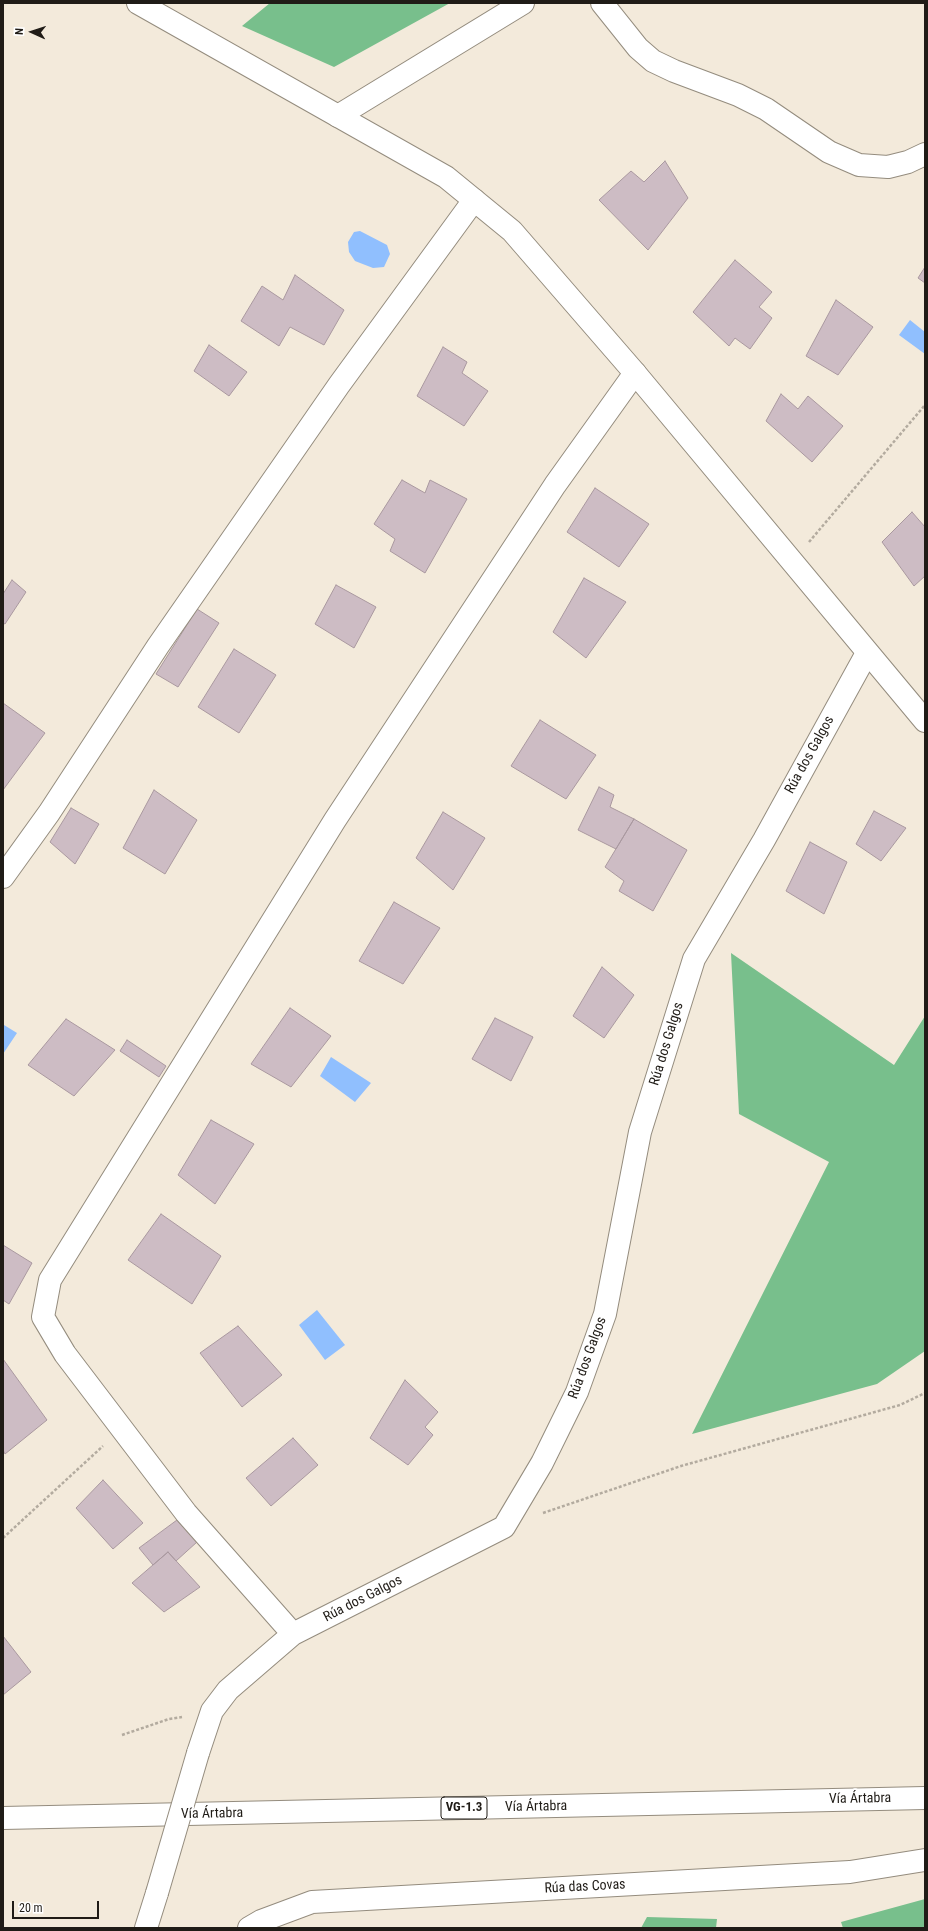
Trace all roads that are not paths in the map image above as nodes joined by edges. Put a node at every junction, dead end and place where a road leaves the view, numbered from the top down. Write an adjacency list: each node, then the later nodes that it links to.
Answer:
1 (138, 3): 4 (main road)
2 (523, 3): 4 (main road)
3 (602, 3): 5 (main road)
4 (338, 116): 6 (main road)
5 (925, 154)
6 (474, 200): 7 (main road); 10 (main road)
7 (635, 373): 8 (main road); 11 (main road)
8 (867, 653): 9 (main road); 11 (main road, Rúa dos Galgos)
9 (925, 721)
10 (3, 877)
11 (293, 1634): 15 (main road, Rúa dos Galgos, bridge)
12 (925, 1798): 13 (main road, Vía Ártabra / VG-1.3)
13 (3, 1818)
14 (925, 1860): 16 (main road, Rúa das Covas)
15 (146, 1928)
16 (249, 1928)

